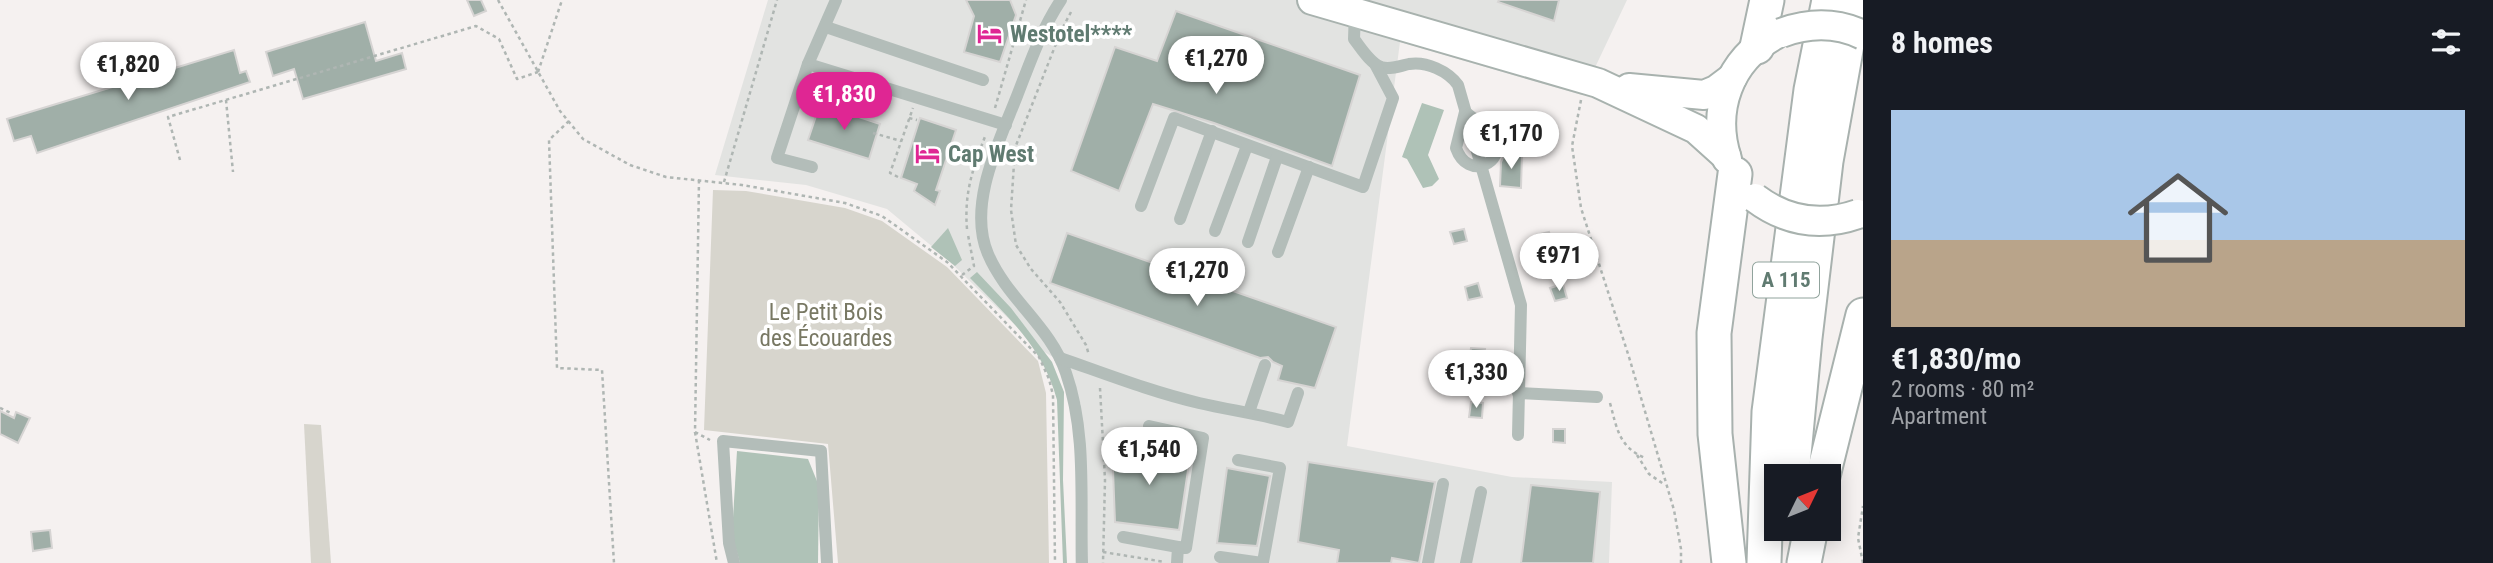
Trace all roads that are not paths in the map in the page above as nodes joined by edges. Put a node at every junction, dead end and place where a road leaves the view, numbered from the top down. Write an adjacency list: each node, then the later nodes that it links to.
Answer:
1 (836, 0): 10 (street)
2 (1048, 0): 9 (street)
3 (1061, 0): 9 (street)
4 (1312, 0): 8 (main road)
5 (1767, 0): 12 (highway)
6 (1829, 0): 60 (highway, A 115)
7 (1855, 0): 43 (highway, A 115)
8 (1357, 6): 13 (street); 17 (main road)
9 (1045, 23): 19 (street)
10 (825, 27): 14 (street); 16 (street)
11 (1863, 36): 12 (main road, bridge)
12 (1769, 40): 15 (main road)
13 (1374, 63): 18 (street); 25 (street)
14 (808, 64): 19 (street); 24 (street)
15 (1731, 78): 17 (main road); 26 (main road)
16 (983, 80)
17 (1592, 81): 26 (main road)
18 (1465, 112): 23 (street); 23 (street); 23 (street)
19 (1006, 125): 34 (street)
20 (1212, 131): 21 (street); 27 (street); 29 (street)
21 (1247, 146): 22 (street); 30 (street)
22 (1277, 157): 25 (street); 31 (street)
23 (1481, 166): 37 (street)
24 (812, 167)
25 (1309, 167): 32 (street)
26 (1739, 176): 28 (main road, bridge); 59 (highway)
27 (1141, 206)
28 (1861, 213)
29 (1180, 219)
30 (1215, 231)
31 (1248, 242)
32 (1278, 252)
33 (1863, 314): 44 (highway)
34 (1060, 358): 39 (street); 54 (street)
35 (1265, 365): 39 (street)
36 (1298, 393): 39 (street)
37 (1518, 393): 38 (street); 41 (street)
38 (1597, 397)
39 (1248, 412)
40 (1149, 426): 50 (street)
41 (1518, 435)
42 (1238, 460): 56 (street)
43 (1793, 464)
44 (1826, 464)
45 (1443, 484): 57 (street)
46 (1481, 492): 58 (street)
47 (1123, 537): 50 (street)
48 (1788, 541): 61 (highway)
49 (1808, 541): 62 (highway)
50 (1178, 547): 55 (street)
51 (1220, 556): 56 (street)
52 (734, 563): 53 (street)
53 (827, 563)
54 (1082, 563)
55 (1177, 563)
56 (1262, 563)
57 (1429, 563)
58 (1466, 563)
59 (1729, 563)
60 (1763, 563)
61 (1787, 563)
62 (1804, 563)

